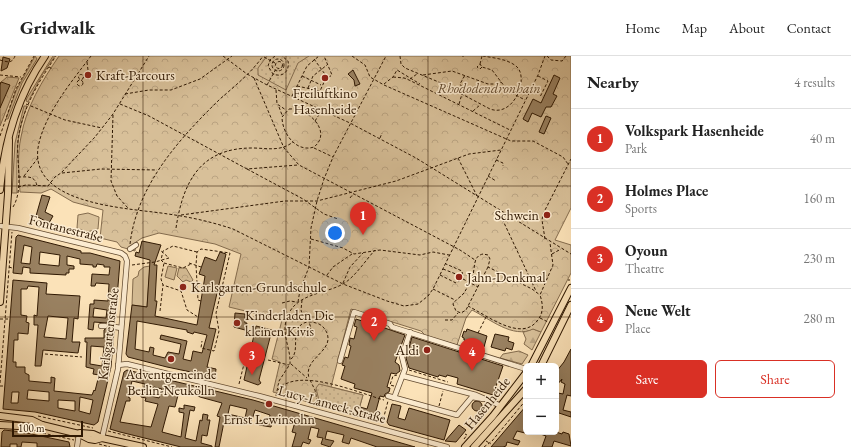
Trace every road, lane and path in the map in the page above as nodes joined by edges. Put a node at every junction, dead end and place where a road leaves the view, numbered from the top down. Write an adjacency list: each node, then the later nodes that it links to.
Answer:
1 (15, 56): 21 (path)
2 (34, 56): 51 (path)
3 (45, 56): 77 (main road)
4 (56, 56): 31 (path)
5 (91, 56): 25 (path)
6 (149, 56): 71 (path)
7 (223, 56): 22 (path)
8 (231, 56): 22 (path)
9 (263, 56): 23 (path); 43 (path)
10 (275, 56): 23 (path)
11 (283, 56): 24 (path); 38 (path)
12 (319, 56): 20 (path)
13 (324, 56): 29 (path)
14 (352, 56): 56 (path)
15 (386, 56): 56 (path)
16 (400, 56): 41 (path)
17 (482, 56): 30 (path); 73 (path)
18 (546, 56): 19 (path); 48 (path)
19 (566, 56)
20 (314, 59): 35 (path); 50 (path)
21 (0, 60)
22 (228, 60): 43 (path); 71 (path)
23 (270, 60): 26 (path); 44 (path)
24 (281, 60): 26 (path); 27 (path); 36 (path)
25 (87, 61): 39 (path); 42 (path)
26 (273, 62): 28 (path); 40 (path)
27 (280, 62): 28 (path); 32 (path)
28 (276, 64): 34 (path)
29 (328, 64): 35 (path); 54 (path)
30 (480, 64): 33 (path); 33 (path)
31 (49, 66): 37 (path); 79 (path)
32 (282, 67): 34 (path); 36 (path)
33 (482, 67): 61 (path)
34 (277, 68): 40 (path)
35 (320, 68): 54 (path); 58 (path)
36 (284, 69): 38 (path); 40 (path)
37 (51, 70)
38 (287, 70): 44 (path)
39 (88, 71): 49 (path); 49 (path)
40 (275, 71): 44 (path)
41 (418, 73): 47 (path); 55 (path)
42 (79, 74): 49 (path); 57 (path); 60 (path)
43 (247, 74): 53 (path); 94 (path)
44 (273, 74): 63 (path)
45 (466, 74): 47 (path); 61 (path); 70 (path)
46 (0, 75): 51 (path)
47 (422, 75): 70 (path)
48 (538, 75): 75 (path); 76 (path)
49 (84, 76): 57 (path)
50 (301, 76): 58 (path); 66 (path)
51 (21, 77): 95 (path)
52 (393, 77): 55 (path); 59 (path); 65 (path)
53 (254, 78): 63 (path); 101 (path)
54 (328, 78): 64 (path)
55 (411, 78): 59 (path); 67 (path)
56 (374, 79): 65 (path); 90 (path)
57 (80, 80): 62 (path); 62 (path)
58 (310, 80): 64 (path); 68 (path)
59 (409, 80): 67 (path)
60 (72, 82): 62 (path); 87 (path)
61 (501, 82): 73 (path)
62 (76, 83)
63 (267, 85): 69 (path)
64 (321, 85): 68 (path)
65 (384, 85): 97 (path)
66 (296, 86): 68 (path); 74 (path)
67 (423, 86): 80 (path)
68 (308, 88)
69 (276, 90): 74 (path); 82 (path)
70 (459, 92): 72 (path)
71 (125, 94): 78 (path)
72 (462, 94): 80 (path); 81 (path)
73 (516, 96): 76 (path); 81 (path)
74 (292, 97): 83 (path)
75 (540, 97)
76 (525, 100): 92 (path)
77 (20, 101): 79 (path); 98 (main road)
78 (119, 103): 86 (path); 94 (path)
79 (29, 104): 87 (path); 118 (path)
80 (459, 104): 85 (path)
81 (480, 104): 85 (path)
82 (278, 107): 84 (path); 88 (path)
83 (322, 109): 89 (path); 90 (path)
84 (287, 110): 88 (path); 89 (path)
85 (473, 111): 92 (path)
86 (113, 114): 91 (path); 114 (path)
87 (50, 115): 91 (path); 105 (path)
88 (282, 117): 99 (path)
89 (315, 121): 100 (path)
90 (350, 123): 96 (path); 104 (path)
91 (102, 128): 116 (path)
92 (511, 130): 97 (path)
93 (382, 133): 96 (path)
94 (187, 135): 103 (path); 115 (path)
95 (0, 136)
96 (379, 138): 112 (path)
97 (506, 139): 102 (path); 109 (path)
98 (9, 140): 126 (main road); 144 (main road)
99 (293, 142): 100 (path); 101 (path)
100 (314, 147): 104 (path)
101 (284, 148): 103 (path); 110 (path)
102 (500, 150): 106 (path); 108 (path)
103 (219, 154): 113 (path); 141 (path)
104 (333, 157): 120 (path)
105 (38, 158): 119 (path); 122 (path)
106 (458, 158): 112 (path); 132 (path)
107 (571, 159): 109 (path)
108 (496, 160): 111 (path); 117 (path)
109 (568, 164): 149 (path)
110 (299, 165): 113 (path); 120 (path)
111 (503, 166)
112 (430, 168): 128 (path); 132 (path)
113 (247, 169): 135 (path)
114 (110, 170): 115 (path); 116 (path); 137 (path)
115 (158, 170): 138 (path)
116 (61, 173): 122 (path)
117 (488, 176): 121 (path); 132 (path)
118 (18, 177): 119 (path); 125 (path)
119 (24, 177): 123 (path)
120 (324, 179): 124 (path); 134 (path)
121 (496, 182)
122 (51, 183): 123 (path); 137 (path)
123 (37, 186): 125 (path)
124 (339, 186): 127 (path); 128 (path)
125 (18, 187): 131 (path)
126 (0, 190)
127 (337, 191)
128 (349, 192): 130 (path); 134 (path)
129 (13, 194): 131 (path)
130 (353, 194): 133 (path); 152 (path)
131 (18, 195): 140 (path)
132 (477, 197): 139 (path); 152 (path)
133 (350, 198)
134 (316, 201): 135 (path); 136 (path)
135 (307, 202): 136 (path); 141 (path)
136 (315, 208): 143 (path); 148 (path)
137 (130, 209): 138 (path)
138 (138, 209): 141 (path); 153 (path)
139 (497, 210): 149 (path); 191 (path)
140 (12, 212)
141 (178, 216): 146 (path); 175 (path)
142 (42, 219): 145 (path)
143 (338, 219)
144 (3, 226): 157 (main road); 165 (street, Fontanestraße)
145 (39, 228)
146 (176, 228)
147 (12, 236): 173 (path)
148 (310, 239): 161 (path); 175 (path)
149 (545, 240): 150 (path)
150 (550, 242): 154 (path); 162 (path)
151 (136, 245): 153 (street)
152 (454, 246): 164 (path); 167 (path)
153 (130, 249)
154 (561, 249): 162 (path); 163 (path)
155 (160, 250): 158 (path)
156 (375, 250): 160 (path); 164 (path); 185 (path)
157 (2, 251): 197 (main road)
158 (163, 251): 159 (path); 166 (path); 166 (path)
159 (197, 252): 171 (path); 222 (path)
160 (363, 253): 161 (path); 185 (path)
161 (352, 254): 179 (path)
162 (552, 254): 193 (path)
163 (571, 254)
164 (449, 255): 169 (path)
165 (125, 256): 218 (street, Karlsgartenstraße)
166 (161, 260): 168 (path); 170 (path)
167 (475, 260): 172 (path); 183 (path)
168 (164, 263): 171 (path); 186 (path)
169 (445, 263): 177 (path); 181 (path)
170 (132, 264)
171 (196, 265): 174 (path); 182 (path)
172 (488, 266): 187 (path); 191 (path)
173 (9, 267): 176 (path); 209 (path)
174 (201, 267)
175 (310, 267): 179 (path); 190 (path)
176 (12, 268)
177 (442, 268): 178 (path); 180 (path)
178 (440, 274): 181 (path); 188 (path)
179 (326, 276): 185 (path)
180 (461, 276)
181 (463, 279): 183 (path)
182 (197, 282): 184 (path); 196 (path)
183 (469, 282): 187 (path); 195 (path)
184 (202, 284)
185 (343, 284): 188 (path); 192 (path)
186 (164, 285): 203 (path); 206 (path)
187 (478, 287): 200 (path)
188 (433, 288): 195 (path)
189 (571, 289): 201 (main road)
190 (300, 290): 192 (path); 198 (path)
191 (536, 291): 193 (path)
192 (313, 294): 194 (path)
193 (540, 295): 207 (path)
194 (302, 300): 198 (path); 212 (path)
195 (455, 300): 204 (path)
196 (201, 301)
197 (0, 302)
198 (298, 302): 199 (path); 225 (path)
199 (282, 303)
200 (468, 306): 204 (path); 205 (path)
201 (562, 306): 202 (main road); 215 (main road)
202 (570, 307): 229 (main road)
203 (160, 311)
204 (458, 312): 211 (path)
205 (486, 316): 207 (path); 221 (path)
206 (198, 317)
207 (540, 318): 215 (path)
208 (0, 319): 209 (path)
209 (5, 319): 210 (path); 238 (path)
210 (8, 319)
211 (446, 320)
212 (304, 321)
213 (308, 322): 220 (path); 220 (path); 236 (path)
214 (365, 322): 217 (street)
215 (553, 324): 228 (main road)
216 (115, 327): 218 (street)
217 (392, 327): 219 (street); 227 (street)
218 (121, 328): 232 (street, Karlsgartenstraße)
219 (410, 332): 233 (street); 234 (street)
220 (296, 333): 225 (path)
221 (478, 333)
222 (202, 341)
223 (45, 354): 224 (path)
224 (82, 357)
225 (291, 359): 231 (path)
226 (268, 360): 231 (path)
227 (340, 361)
228 (533, 363)
229 (543, 363)
230 (244, 364): 239 (path)
231 (290, 364): 236 (path); 245 (path)
232 (118, 365): 250 (street, Lucy-Lameck-Straße); 265 (street, Karlsgartenstraße)
233 (523, 368)
234 (401, 375): 240 (path); 243 (street); 248 (street)
235 (523, 376): 237 (main road, Hasenheide)
236 (309, 379): 245 (path); 247 (path); 253 (path)
237 (518, 382): 244 (main road); 252 (main road, Hasenheide)
238 (0, 383)
239 (239, 384)
240 (390, 385)
241 (0, 386): 242 (path)
242 (3, 386)
243 (444, 388): 249 (street); 254 (path)
244 (523, 388)
245 (277, 390): 250 (path)
246 (523, 392): 271 (main road, Hasenheide)
247 (388, 398): 248 (street); 248 (path); 257 (path)
248 (394, 398): 254 (street)
249 (483, 399): 252 (street); 254 (street)
250 (275, 400): 276 (street, Lucy-Lameck-Straße)
251 (523, 404): 269 (path)
252 (499, 405): 277 (main road, Hasenheide)
253 (318, 406)
254 (438, 410)
255 (0, 416): 259 (main road)
256 (36, 416): 260 (path)
257 (382, 424)
258 (0, 425): 259 (main road)
259 (42, 425): 263 (main road)
260 (92, 428)
261 (108, 431): 275 (path)
262 (34, 432): 267 (path)
263 (79, 434): 265 (main road); 272 (street)
264 (465, 434): 266 (path)
265 (102, 438): 274 (main road)
266 (464, 439)
267 (71, 440)
268 (486, 441): 269 (path)
269 (490, 443): 278 (path)
270 (98, 444): 273 (path)
271 (476, 446)
272 (77, 447)
273 (110, 447)
274 (143, 447)
275 (172, 447)
276 (447, 447)
277 (465, 447)
278 (484, 447)

